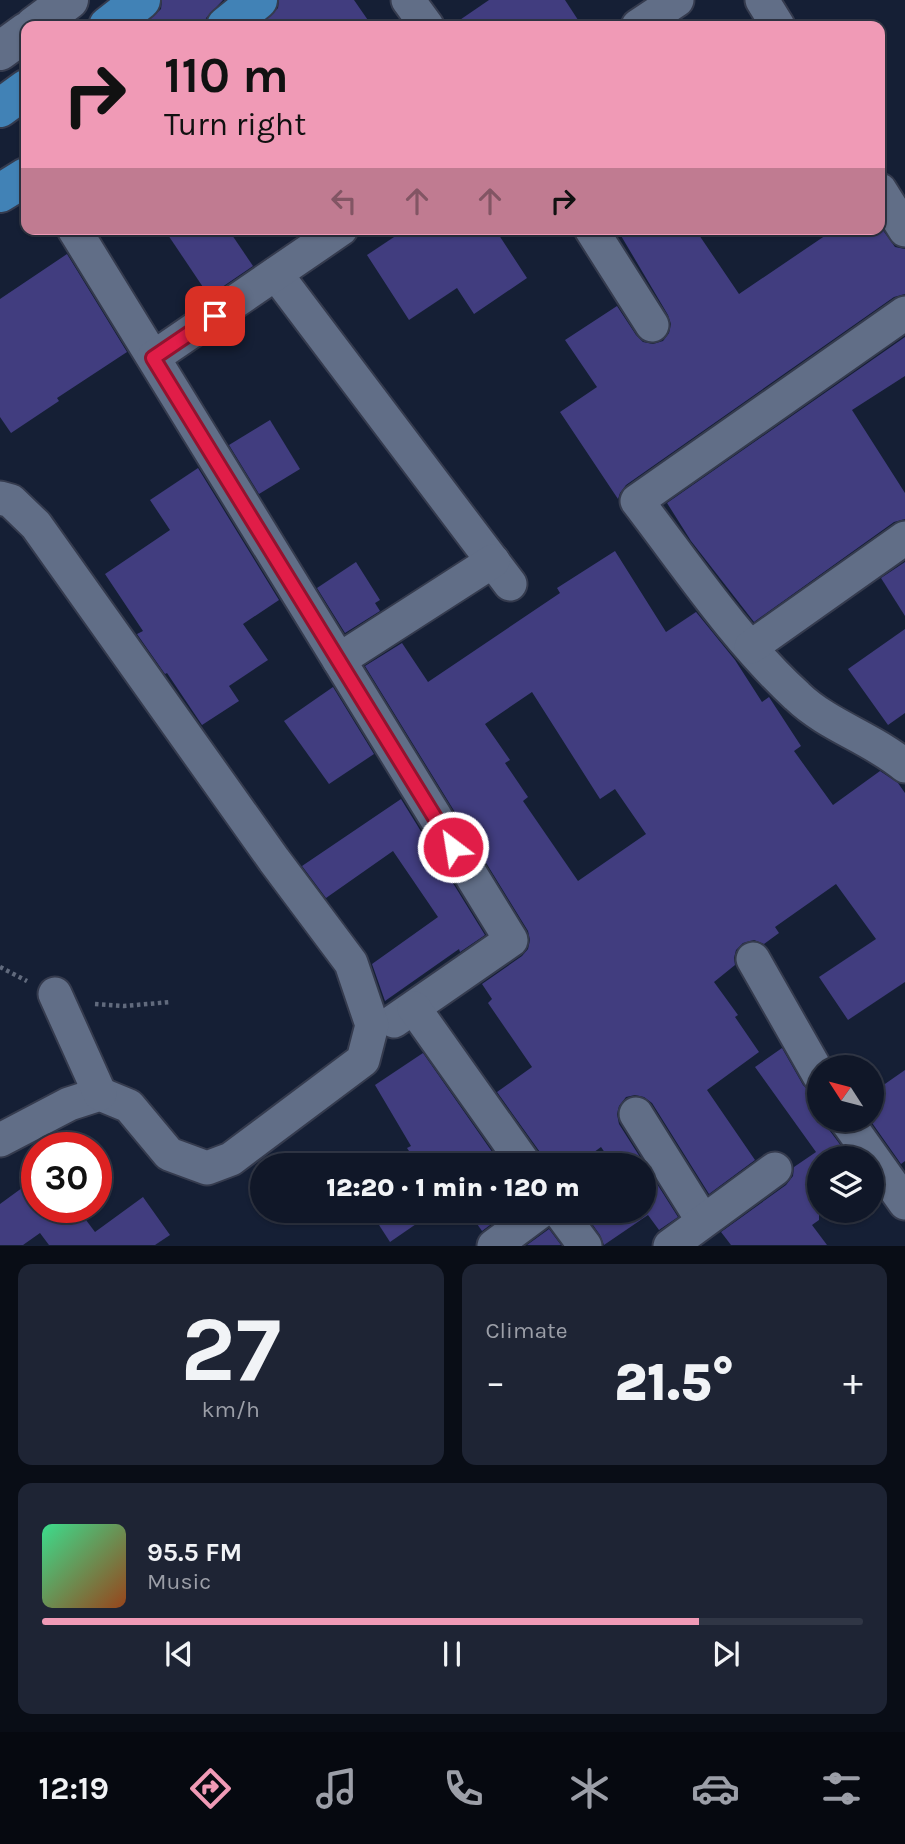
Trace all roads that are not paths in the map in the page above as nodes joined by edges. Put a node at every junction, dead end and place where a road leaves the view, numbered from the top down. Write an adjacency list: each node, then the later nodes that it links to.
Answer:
1 (69, 0): 7 (street)
2 (141, 0): 8 (main road)
3 (258, 0): 9 (main road)
4 (408, 0): 10 (street)
5 (677, 0): 11 (street)
6 (762, 0): 12 (street)
7 (41, 21)
8 (114, 21)
9 (232, 21)
10 (423, 21)
11 (646, 21)
12 (775, 21)
13 (21, 36): 14 (street)
14 (0, 51)
15 (21, 92): 16 (main road)
16 (0, 107)
17 (21, 180): 18 (main road)
18 (0, 193)
19 (885, 198): 20 (street)
20 (905, 230)
21 (78, 235): 27 (street)
22 (332, 235): 24 (street)
23 (595, 235): 26 (street)
24 (276, 274): 27 (street); 31 (street)
25 (905, 313): 30 (street)
26 (652, 325)
27 (153, 358): 31 (street)
28 (0, 498): 36 (street)
29 (905, 538): 30 (street)
30 (751, 647): 32 (street)
31 (339, 660): 40 (street)
32 (905, 766)
33 (753, 959): 35 (street)
34 (55, 994): 36 (street)
35 (808, 1055)
36 (100, 1094): 39 (street)
37 (636, 1114): 43 (street)
38 (855, 1132): 42 (street)
39 (0, 1140)
40 (515, 1153)
41 (775, 1169): 43 (street)
42 (905, 1203)
43 (703, 1221): 48 (street)
44 (524, 1223): 46 (street)
45 (568, 1223): 47 (street)
46 (494, 1245)
47 (585, 1245)
48 (670, 1245)

